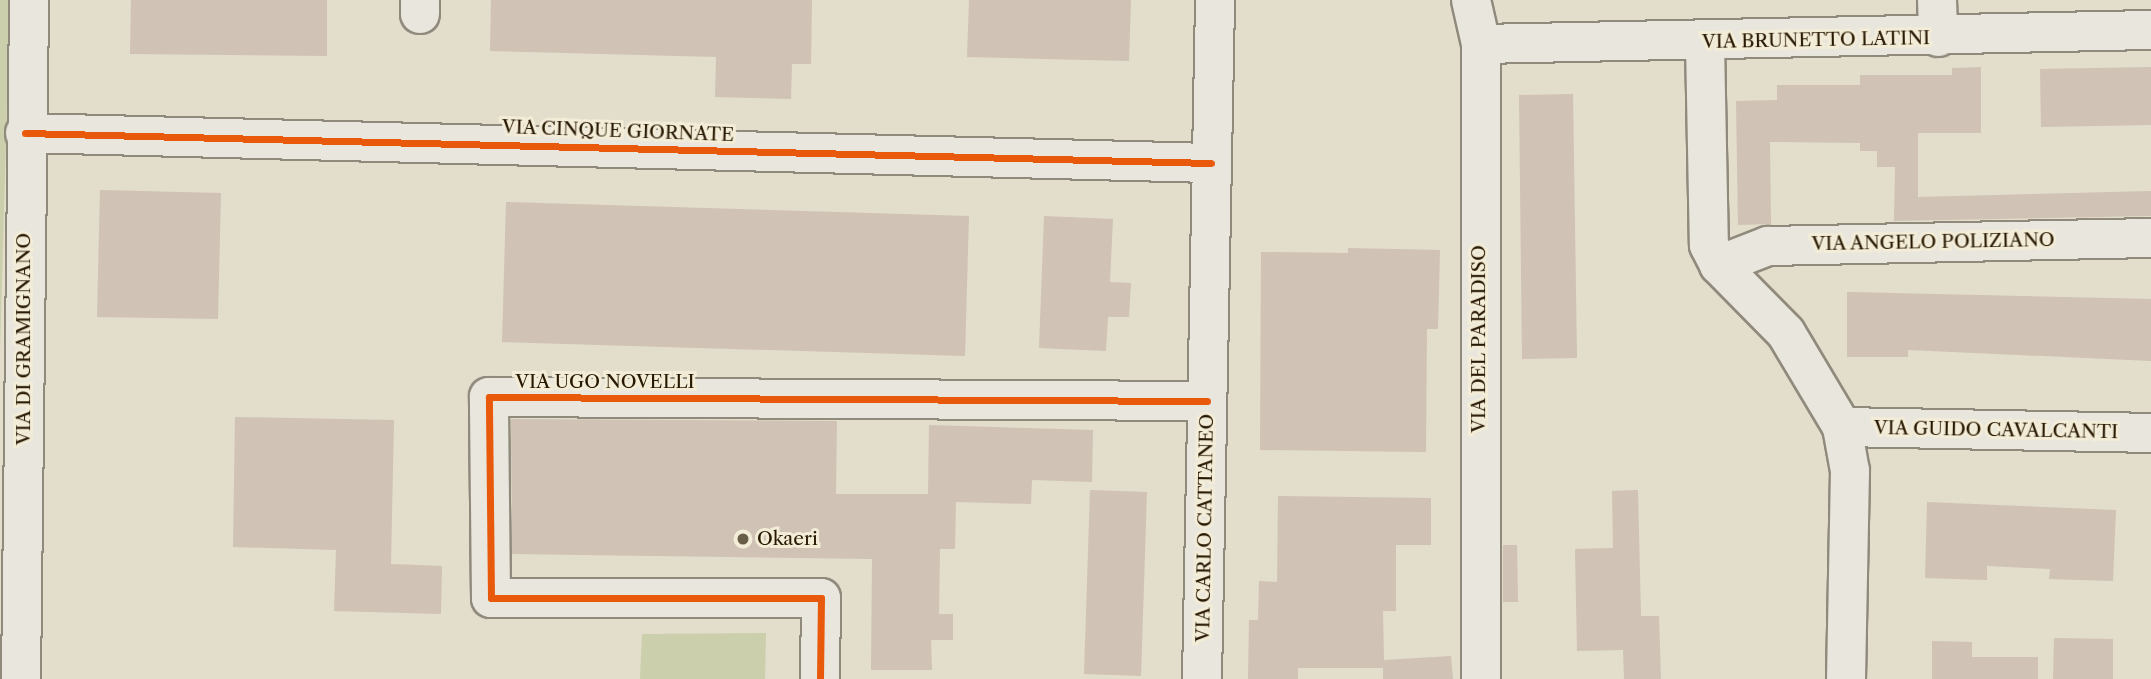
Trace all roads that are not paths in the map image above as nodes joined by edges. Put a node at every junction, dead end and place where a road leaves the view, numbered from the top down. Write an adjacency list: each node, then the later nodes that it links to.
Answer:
1 (29, 0): 8 (street, VIA DI GRAMIGNANO)
2 (1215, 0): 9 (street, VIA CARLO CATTANEO)
3 (1471, 0): 7 (street, VIA DEL PARADISO)
4 (1937, 18): 5 (street, VIA BRUNETTO LATINI); 6 (street, VIA BRUNETTO LATINI)
5 (2151, 30)
6 (1705, 43): 7 (street, VIA BRUNETTO LATINI); 11 (street)
7 (1481, 44): 18 (street, VIA DEL PARADISO)
8 (25, 133): 9 (street, VIA CINQUE GIORNATE); 15 (street, VIA DI GRAMIGNANO)
9 (1211, 163): 12 (street, VIA CARLO CATTANEO)
10 (2151, 238): 11 (street, VIA ANGELO POLIZIANO)
11 (1719, 265): 13 (street)
12 (1207, 401): 16 (street, VIA UGO NOVELLI); 17 (street, VIA CARLO CATTANEO)
13 (1842, 427): 14 (street, VIA GUIDO CAVALCANTI); 19 (street)
14 (2151, 433)
15 (22, 679)
16 (820, 679)
17 (1202, 679)
18 (1481, 679)
19 (1846, 679)

